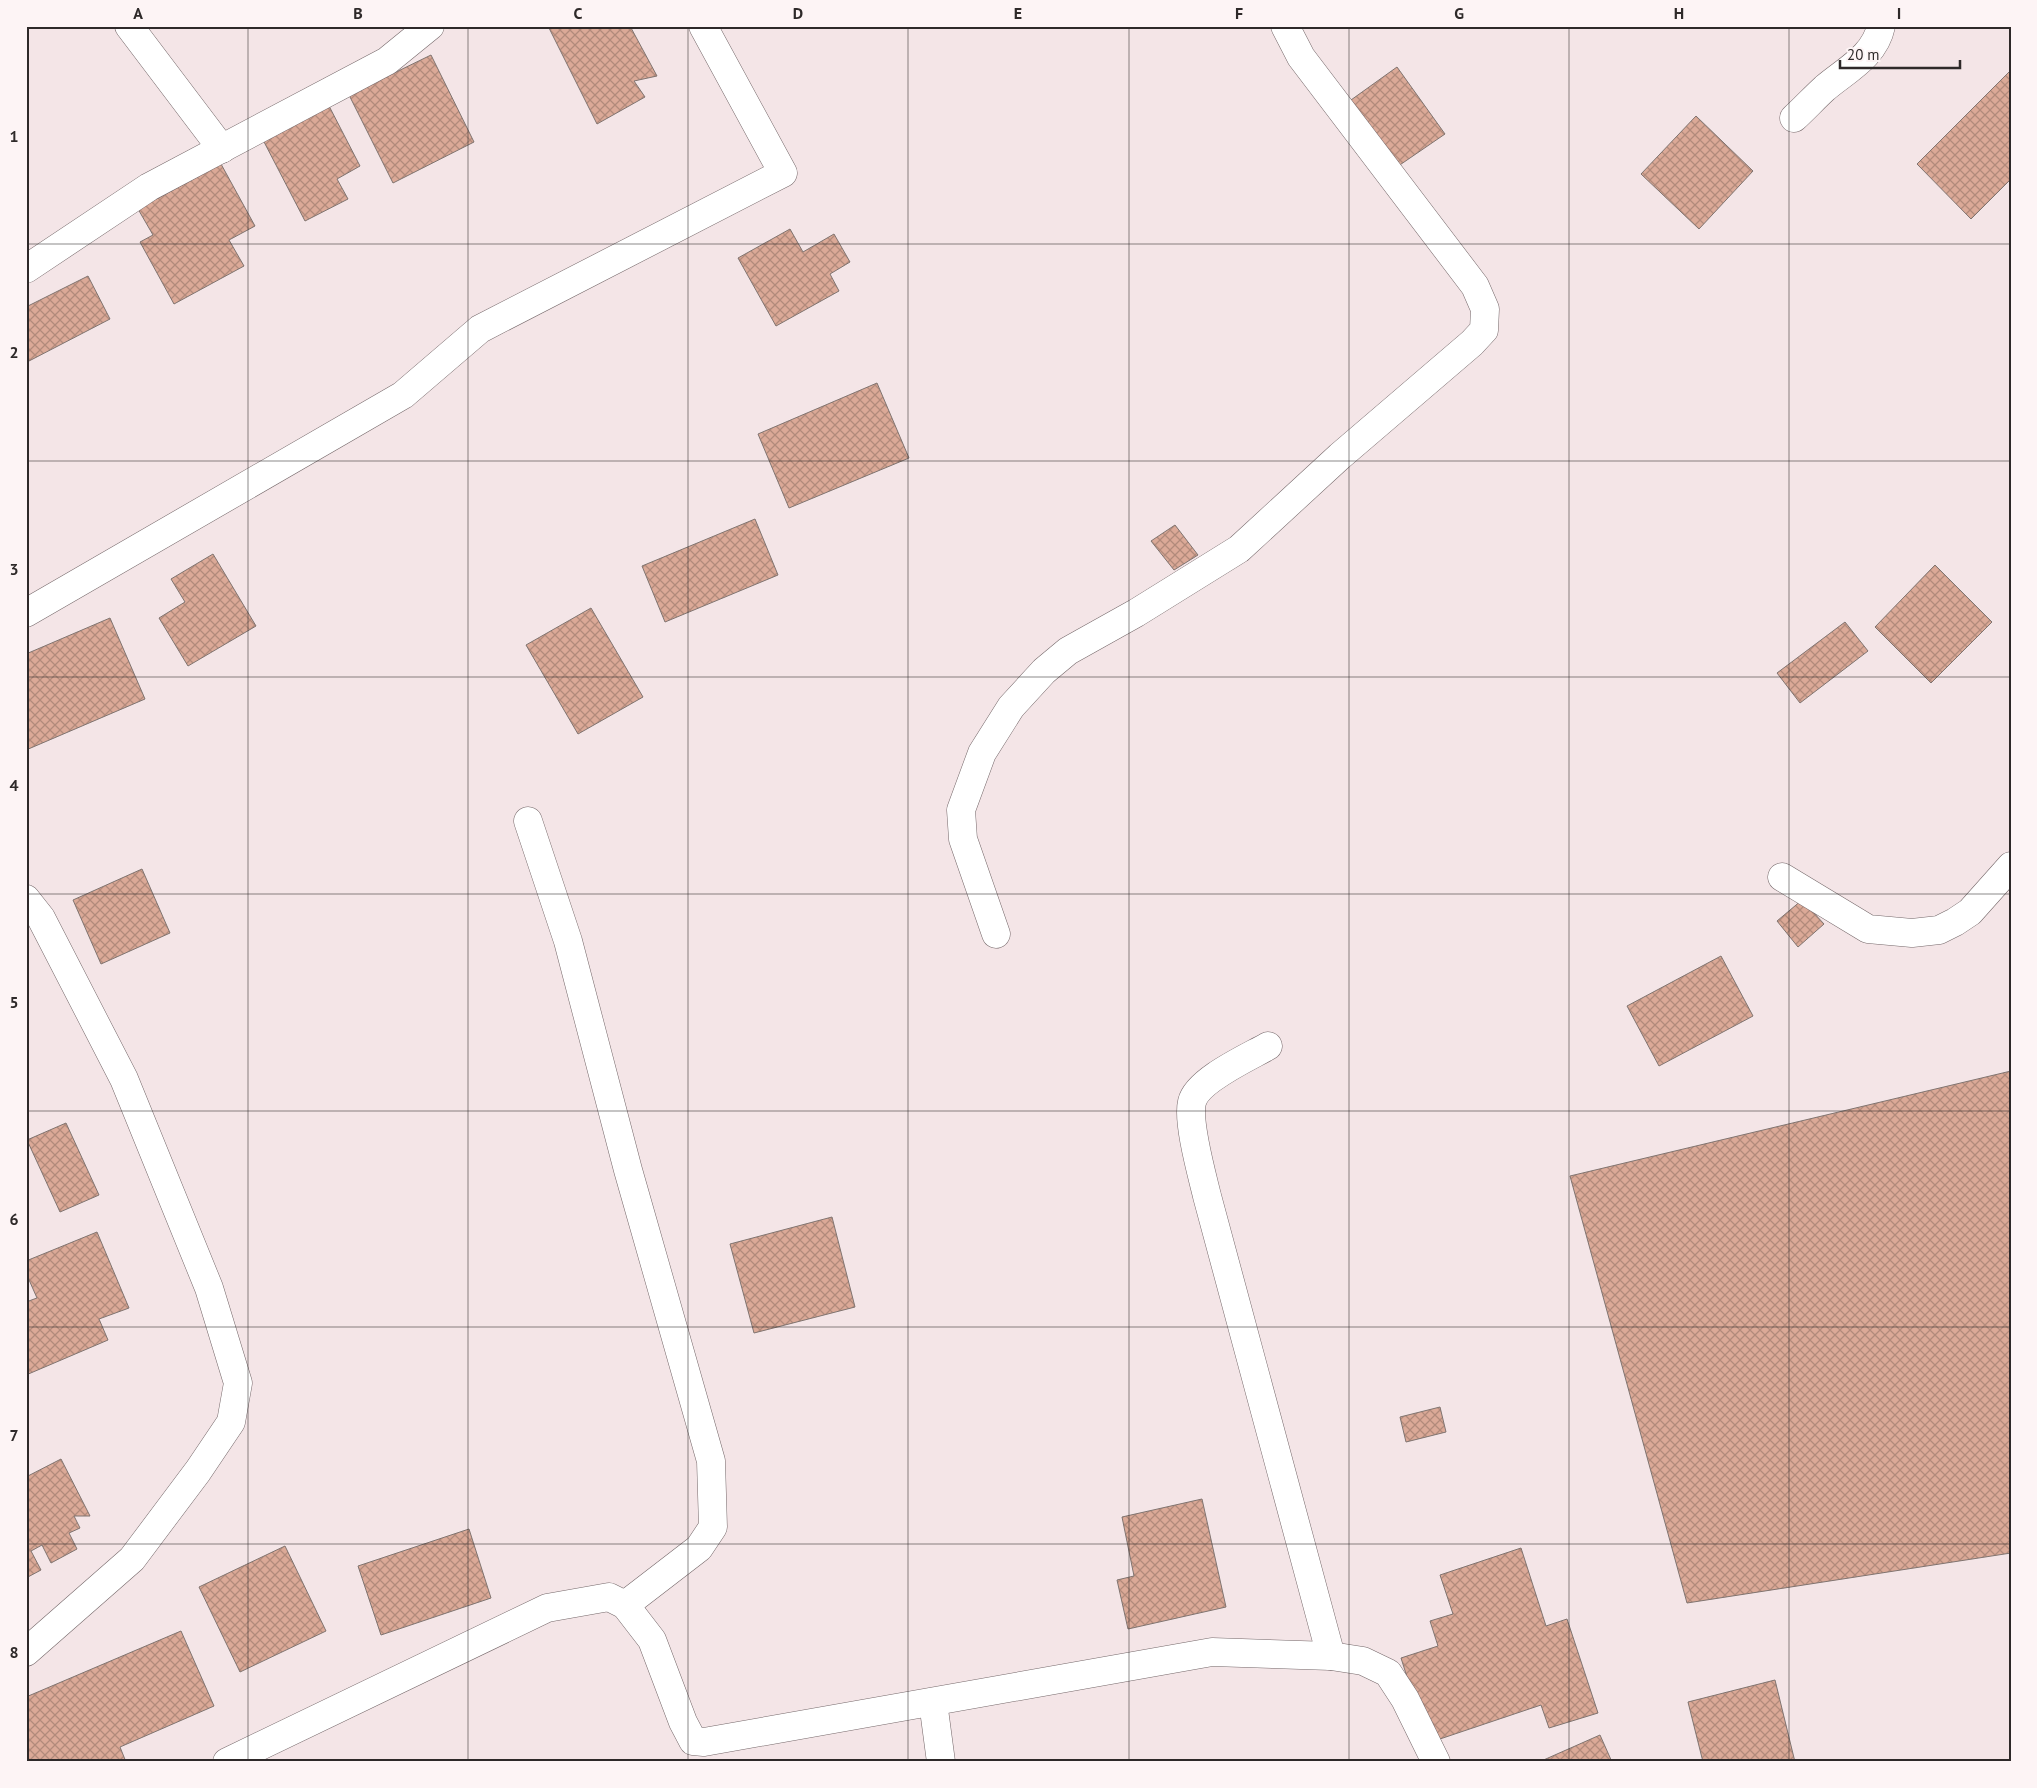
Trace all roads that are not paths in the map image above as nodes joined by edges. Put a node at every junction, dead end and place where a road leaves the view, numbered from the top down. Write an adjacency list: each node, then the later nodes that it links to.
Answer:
1 (129, 26): 7 (street)
2 (430, 26): 7 (street)
3 (704, 26): 9 (street)
4 (1285, 26): 14 (street)
5 (1881, 26): 6 (street)
6 (1794, 118)
7 (222, 149): 8 (street)
8 (26, 269)
9 (26, 614)
10 (528, 821): 16 (street)
11 (2011, 866): 12 (street)
12 (1782, 877)
13 (26, 899): 17 (street)
14 (996, 934)
15 (1268, 1046): 18 (street)
16 (625, 1605): 19 (street); 20 (street)
17 (26, 1652)
18 (1331, 1656): 19 (street); 22 (street)
19 (933, 1702): 21 (street)
20 (227, 1762)
21 (941, 1762)
22 (1436, 1762)

